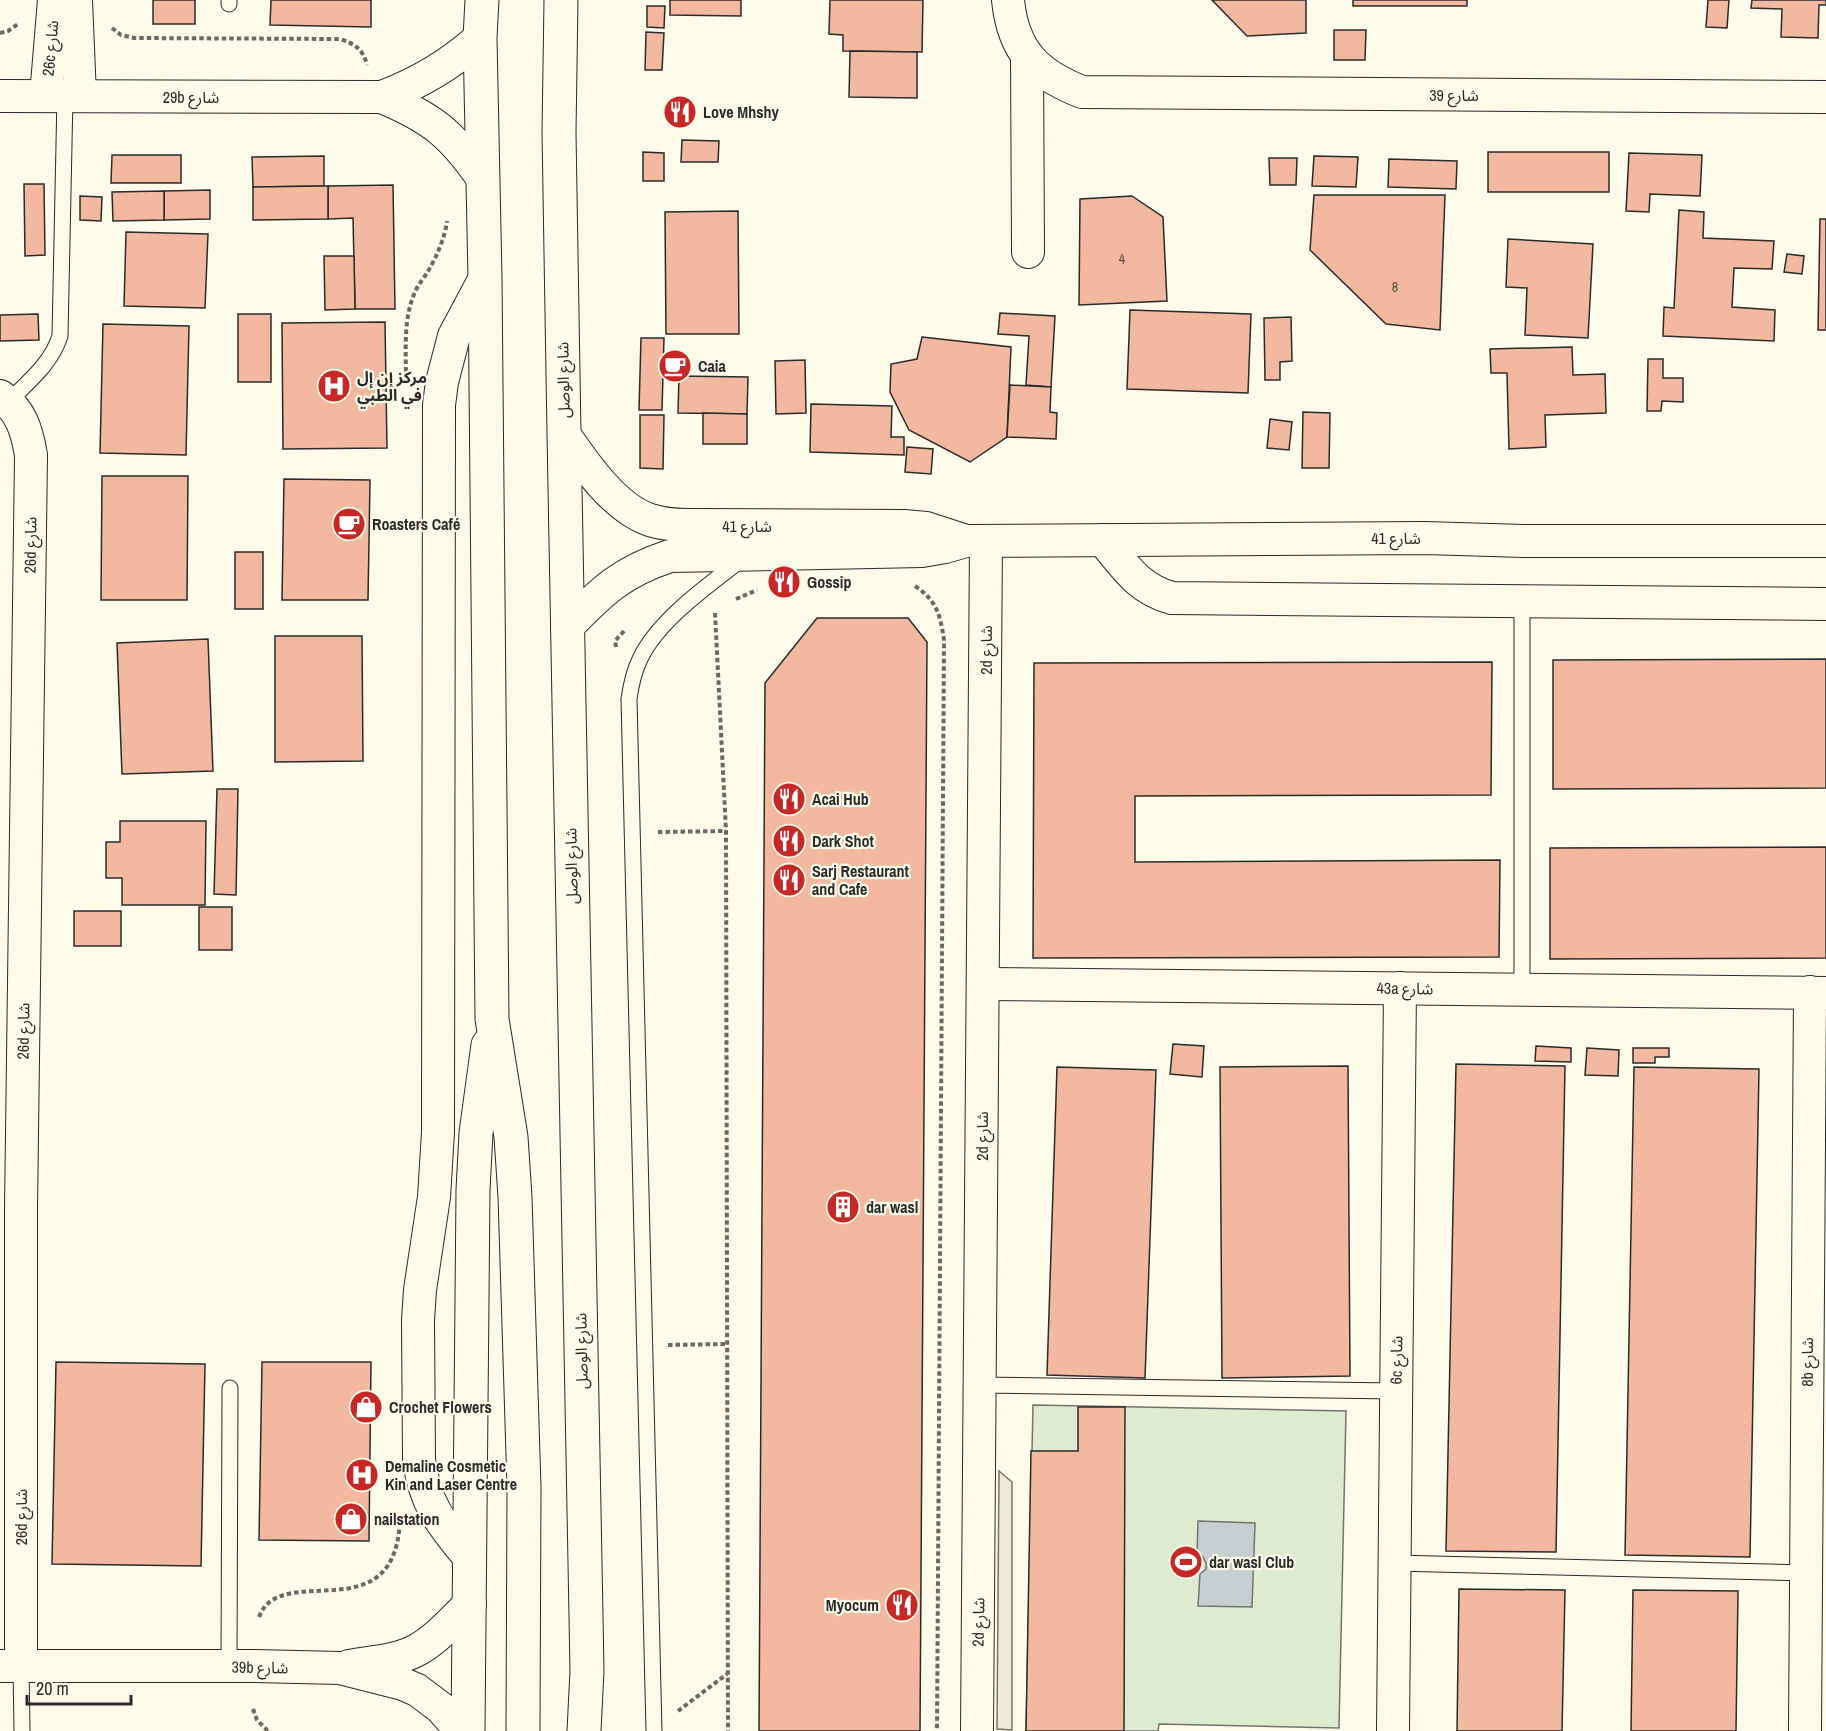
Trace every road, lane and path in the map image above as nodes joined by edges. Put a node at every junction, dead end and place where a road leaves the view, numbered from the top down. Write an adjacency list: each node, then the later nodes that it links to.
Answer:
1 (54, 0): 10 (street, 26c شارع)
2 (76, 0): 10 (street, 26c شارع)
3 (482, 0): 7 (main road)
4 (561, 0): 19 (main road, شارع الوصل)
5 (1008, 0): 8 (street)
6 (107, 21): 12 (path)
7 (480, 38): 12 (street, 29b شارع); 13 (main road)
8 (1027, 55): 11 (street, شارع 39); 15 (street)
9 (0, 96): 10 (street, 29b شارع)
10 (63, 96): 12 (street, 29b شارع); 18 (lane)
11 (1826, 97)
12 (376, 98): 13 (street, 29b شارع)
13 (483, 179): 16 (main road)
14 (448, 211): 17 (path)
15 (1028, 252)
16 (485, 278): 38 (main road); 46 (street)
17 (406, 389)
18 (4, 399): 31 (street, 26d شارع)
19 (564, 434): 21 (street, شارع 41); 30 (main road, شارع الوصل)
20 (1103, 540): 21 (street, شارع 41); 22 (street, شارع 41); 27 (street)
21 (976, 541): 23 (street, شارع 41); 34 (street, 2d شارع)
22 (1826, 541)
23 (748, 554): 30 (street, شارع 41); 33 (lane)
24 (907, 580): 66 (path)
25 (758, 590): 26 (path)
26 (731, 601)
27 (1522, 602): 28 (street); 36 (lane)
28 (1826, 604)
29 (707, 616): 32 (path)
30 (567, 627): 54 (main road, شارع الوصل)
31 (13, 794): 39 (street, 26d شارع)
32 (726, 831): 33 (path); 40 (path)
33 (632, 833): 41 (lane)
34 (983, 984): 35 (street, 43a شارع); 42 (street, 2d شارع)
35 (1400, 988): 36 (street, 43a شارع); 44 (street, 6c شارع)
36 (1522, 990): 37 (street, 43a شارع)
37 (1818, 992): 48 (street, 8b شارع)
38 (492, 1019): 46 (main road); 62 (main road)
39 (11, 1209): 51 (street, 26d شارع)
40 (727, 1344): 41 (path); 55 (path)
41 (645, 1346): 57 (lane)
42 (980, 1384): 44 (lane); 67 (street, 2d شارع)
43 (230, 1388): 52 (lane)
44 (1396, 1391): 47 (street, 6c شارع)
45 (400, 1515): 50 (path)
46 (468, 1556): 49 (main road)
47 (1394, 1563): 48 (lane); 68 (street, 6c شارع)
48 (1806, 1573): 69 (street, 8b شارع)
49 (470, 1604): 53 (street, 39b شارع); 61 (main road)
50 (259, 1617)
51 (10, 1666): 52 (street, 39b شارع); 58 (lane)
52 (229, 1666): 53 (street, 39b شارع)
53 (340, 1668): 60 (street, 39b شارع)
54 (587, 1671): 63 (main road, شارع الوصل); 64 (main road)
55 (728, 1674): 57 (path); 65 (path)
56 (253, 1709): 59 (path)
57 (654, 1730)
58 (21, 1731)
59 (268, 1731)
60 (461, 1731)
61 (468, 1731)
62 (523, 1731)
63 (584, 1731)
64 (602, 1731)
65 (728, 1731)
66 (937, 1731)
67 (977, 1731)
68 (1393, 1731)
69 (1805, 1731)

